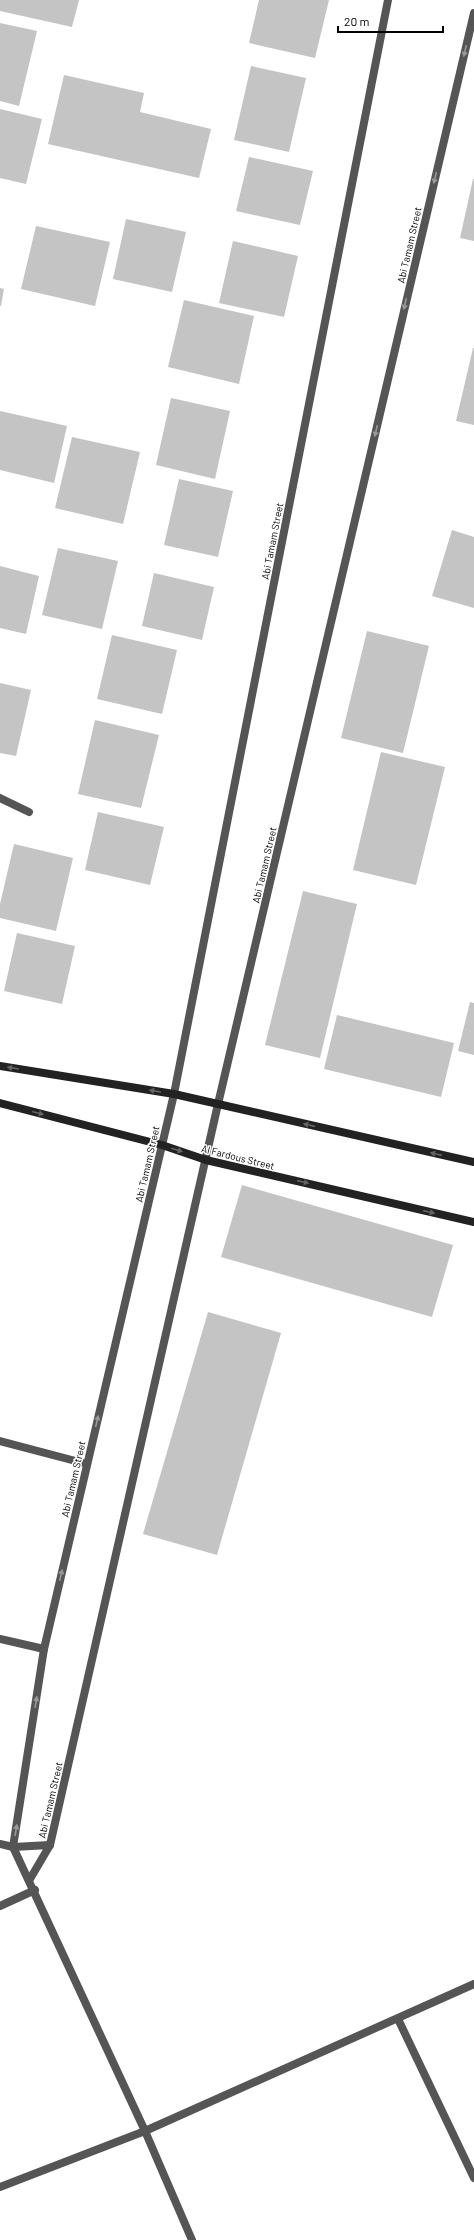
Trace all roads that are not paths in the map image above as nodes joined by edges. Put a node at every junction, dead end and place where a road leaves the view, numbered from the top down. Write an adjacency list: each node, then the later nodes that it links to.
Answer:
1 (388, 0): 7 (street, Abi Tamam Street)
2 (474, 13): 3 (street, Abi Tamam Street)
3 (472, 29): 9 (street, Abi Tamam Street, one-way to 9)
4 (0, 798): 5 (street)
5 (29, 812)
6 (0, 1066): 7 (main road, one-way to 6)
7 (174, 1094): 9 (main road); 10 (street, Abi Tamam Street)
8 (0, 1103): 10 (main road, Al Fardous Street, one-way to 10)
9 (218, 1104): 11 (street, Abi Tamam Street); 12 (main road, one-way to 9)
10 (162, 1145): 11 (main road, Al Fardous Street, one-way to 11); 15 (street, Abi Tamam Street, one-way to 10)
11 (206, 1160): 13 (main road, Al Fardous Street, one-way to 13); 19 (street, Abi Tamam Street)
12 (474, 1162)
13 (474, 1222)
14 (0, 1441): 15 (street)
15 (87, 1464): 17 (street, Abi Tamam Street, one-way to 15)
16 (0, 1639): 17 (street)
17 (44, 1649): 20 (street, Abi Tamam Street, one-way to 17)
18 (0, 1844): 20 (street)
19 (50, 1845): 20 (street); 21 (street, Abi Tamam Street)
20 (13, 1846): 21 (street)
21 (30, 1879): 22 (street)
22 (35, 1890): 23 (street); 26 (street)
23 (0, 1906)
24 (474, 1984): 25 (street)
25 (398, 2019): 26 (street); 27 (street)
26 (145, 2131): 28 (street); 29 (street)
27 (474, 2178)
28 (0, 2187)
29 (192, 2240)

